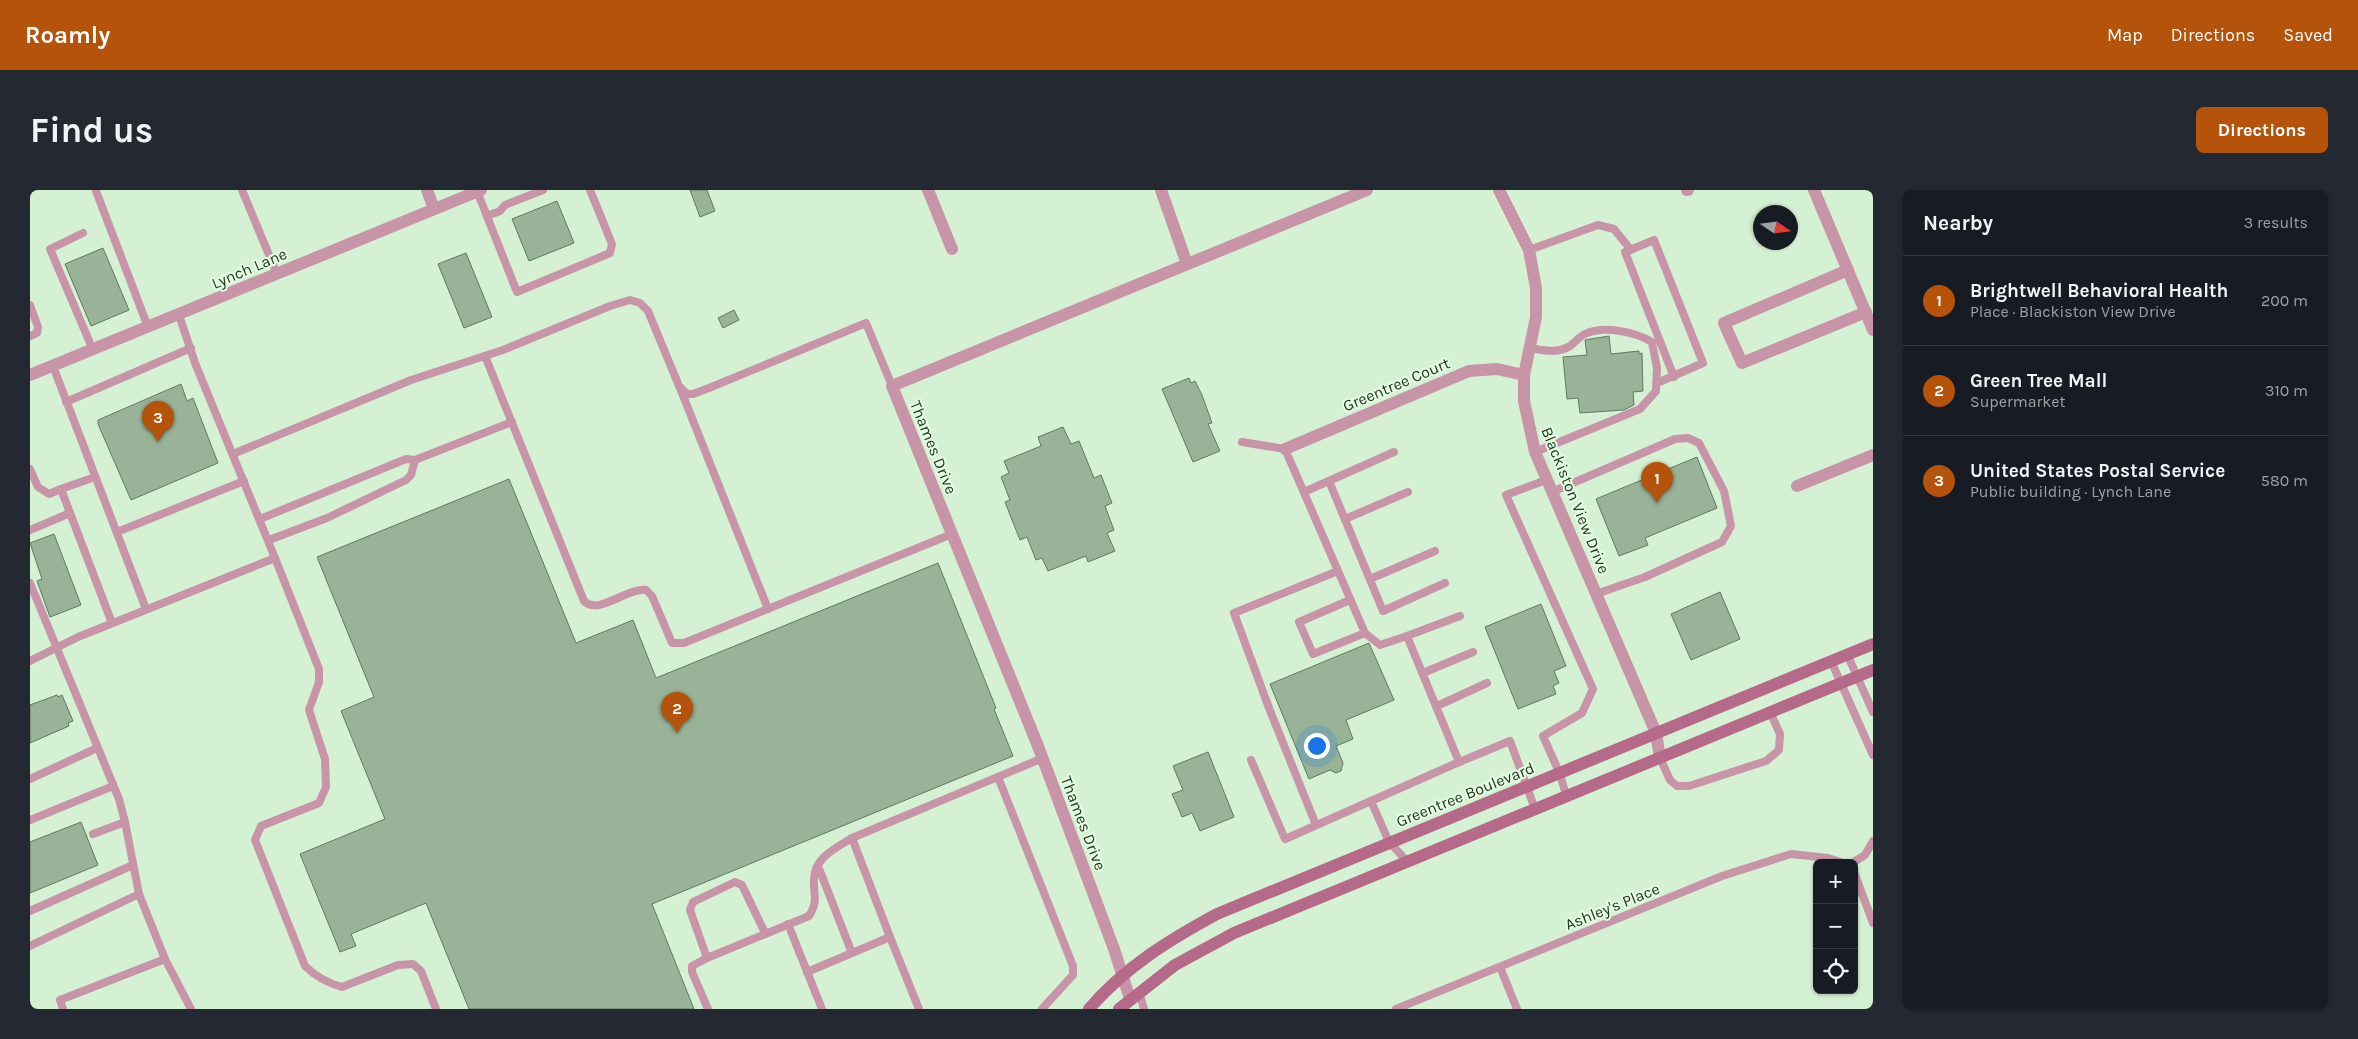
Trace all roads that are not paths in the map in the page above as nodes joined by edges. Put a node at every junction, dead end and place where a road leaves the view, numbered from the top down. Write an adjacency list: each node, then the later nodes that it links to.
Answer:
1 (242, 190): 22 (lane)
2 (428, 190): 14 (street)
3 (543, 190): 15 (lane)
4 (549, 190): 5 (lane)
5 (553, 190)
6 (590, 190): 15 (lane)
7 (928, 190): 17 (street)
8 (1161, 190): 20 (street)
9 (1367, 190): 20 (street, Thames Drive)
10 (1499, 190): 18 (street, Blackiston View Drive)
11 (1814, 190): 21 (street)
12 (96, 191): 26 (lane)
13 (479, 191): 14 (street, Lynch Lane); 15 (lane)
14 (434, 209): 22 (street, Lynch Lane)
15 (487, 216)
16 (84, 233): 31 (lane)
17 (952, 249)
18 (1528, 250): 19 (lane); 30 (street, Blackiston View Drive)
19 (1631, 250): 36 (lane); 36 (lane)
20 (1187, 264): 39 (street, Thames Drive)
21 (1848, 270): 24 (street); 24 (street)
22 (277, 274): 25 (street, Lynch Lane)
23 (30, 305): 28 (lane)
24 (1866, 312): 27 (street)
25 (179, 315): 26 (street, Lynch Lane); 29 (lane)
26 (148, 327): 31 (street, Lynch Lane)
27 (1873, 330)
28 (30, 336)
29 (191, 348): 40 (lane); 46 (lane)
30 (1529, 348): 35 (street, Blackiston View Drive); 37 (lane)
31 (93, 350): 33 (street, Lynch Lane)
32 (485, 356): 38 (lane); 41 (lane); 46 (lane)
33 (53, 366): 34 (street, Lynch Lane); 40 (lane)
34 (30, 375)
35 (1524, 375): 43 (street, Greentree Court); 45 (street, Blackiston View Drive)
36 (1674, 377): 37 (lane)
37 (1657, 383): 45 (lane)
38 (679, 386): 39 (lane); 75 (lane)
39 (892, 386): 64 (street, Thames Drive)
40 (66, 402): 50 (lane)
41 (512, 422): 48 (lane); 75 (lane)
42 (1242, 442): 43 (lane)
43 (1285, 449): 57 (lane)
44 (1394, 452): 52 (lane)
45 (1535, 452): 53 (street, Blackiston View Drive)
46 (233, 454): 51 (lane)
47 (1873, 455): 54 (street)
48 (415, 460): 60 (lane); 65 (lane)
49 (30, 469): 55 (lane)
50 (95, 477): 56 (lane); 63 (lane)
51 (244, 480): 60 (lane); 63 (lane)
52 (1329, 481): 57 (lane); 61 (lane)
53 (1549, 486): 72 (street, Blackiston View Drive); 72 (lane); 102 (lane)
54 (1797, 486)
55 (34, 489): 56 (lane)
56 (61, 489): 59 (lane)
57 (1304, 492): 68 (lane)
58 (1408, 492): 61 (lane)
59 (70, 513): 62 (lane); 77 (lane)
60 (260, 519): 65 (lane)
61 (1345, 519): 69 (lane)
62 (30, 530)
63 (117, 532): 74 (lane)
64 (952, 534): 75 (lane); 98 (street, Thames Drive)
65 (269, 540): 67 (lane)
66 (1436, 551): 69 (lane)
67 (275, 558): 74 (lane); 139 (lane)
68 (1338, 572): 73 (lane); 112 (lane)
69 (1370, 579): 71 (lane)
70 (30, 583): 81 (lane)
71 (1445, 583)
72 (1596, 594): 95 (street, Blackiston View Drive)
73 (1350, 600): 78 (lane); 78 (lane)
74 (146, 609): 77 (lane)
75 (768, 609)
76 (1460, 616): 79 (lane)
77 (112, 623): 81 (lane)
78 (1365, 633): 79 (lane)
79 (1407, 636): 87 (lane)
80 (1873, 644): 83 (main road, Greentree Boulevard)
81 (56, 648): 84 (lane); 96 (lane)
82 (1473, 652): 87 (lane)
83 (1847, 654): 85 (main road, Greentree Boulevard); 88 (lane)
84 (30, 661)
85 (1832, 661): 90 (lane); 91 (main road, Greentree Boulevard)
86 (1873, 670): 88 (main road)
87 (1423, 673): 92 (lane)
88 (1857, 676): 90 (main road); 94 (lane)
89 (1487, 683): 92 (lane)
90 (1842, 683): 93 (main road); 97 (lane)
91 (1763, 689): 93 (main road); 95 (main road, Greentree Boulevard)
92 (1437, 706): 101 (lane)
93 (1770, 712): 99 (main road); 99 (lane)
94 (1873, 712)
95 (1656, 733): 99 (street, Blackiston View Drive); 102 (main road, Greentree Boulevard)
96 (97, 748): 104 (lane); 105 (lane)
97 (1873, 755)
98 (1043, 758): 103 (lane); 135 (street, Thames Drive)
99 (1660, 758): 107 (main road)
100 (1250, 760): 112 (lane)
101 (1457, 763): 106 (lane); 108 (lane)
102 (1560, 774): 106 (main road, Greentree Boulevard); 107 (lane)
103 (998, 777): 114 (lane); 143 (lane)
104 (30, 779)
105 (113, 786): 110 (lane); 111 (lane)
106 (1528, 786): 109 (lane); 116 (main road, Greentree Boulevard)
107 (1566, 795): 109 (main road)
108 (1371, 801): 112 (lane); 116 (lane)
109 (1535, 809): 119 (main road)
110 (30, 820)
111 (125, 822): 113 (lane); 120 (lane)
112 (1316, 825)
113 (93, 834)
114 (852, 838): 121 (lane); 128 (lane)
115 (1873, 841): 118 (lane)
116 (1389, 842): 119 (lane); 135 (main road, Greentree Boulevard)
117 (1831, 859): 133 (lane, Ashley's Place)
118 (1858, 859)
119 (1407, 861): 136 (main road)
120 (133, 865): 123 (lane); 124 (lane)
121 (818, 866): 126 (lane); 130 (lane)
122 (1858, 883): 125 (lane)
123 (139, 894): 129 (lane); 132 (lane)
124 (30, 911)
125 (1873, 923)
126 (788, 924): 127 (lane); 134 (lane)
127 (765, 933): 131 (lane); 131 (lane)
128 (890, 937): 130 (lane); 142 (lane)
129 (30, 946)
130 (852, 953): 134 (lane)
131 (707, 958): 140 (lane)
132 (165, 959): 137 (lane); 138 (lane)
133 (1500, 967): 147 (lane, Ashley's Place); 148 (lane)
134 (807, 972): 141 (lane)
135 (1122, 975): 136 (street, Thames Drive); 144 (main road, Greentree Boulevard)
136 (1133, 1000): 145 (main road); 146 (lane)
137 (63, 1009)
138 (192, 1009)
139 (436, 1009)
140 (708, 1009)
141 (822, 1009)
142 (919, 1009)
143 (1042, 1009)
144 (1089, 1009)
145 (1119, 1009)
146 (1144, 1009)
147 (1396, 1009)
148 (1517, 1009)

